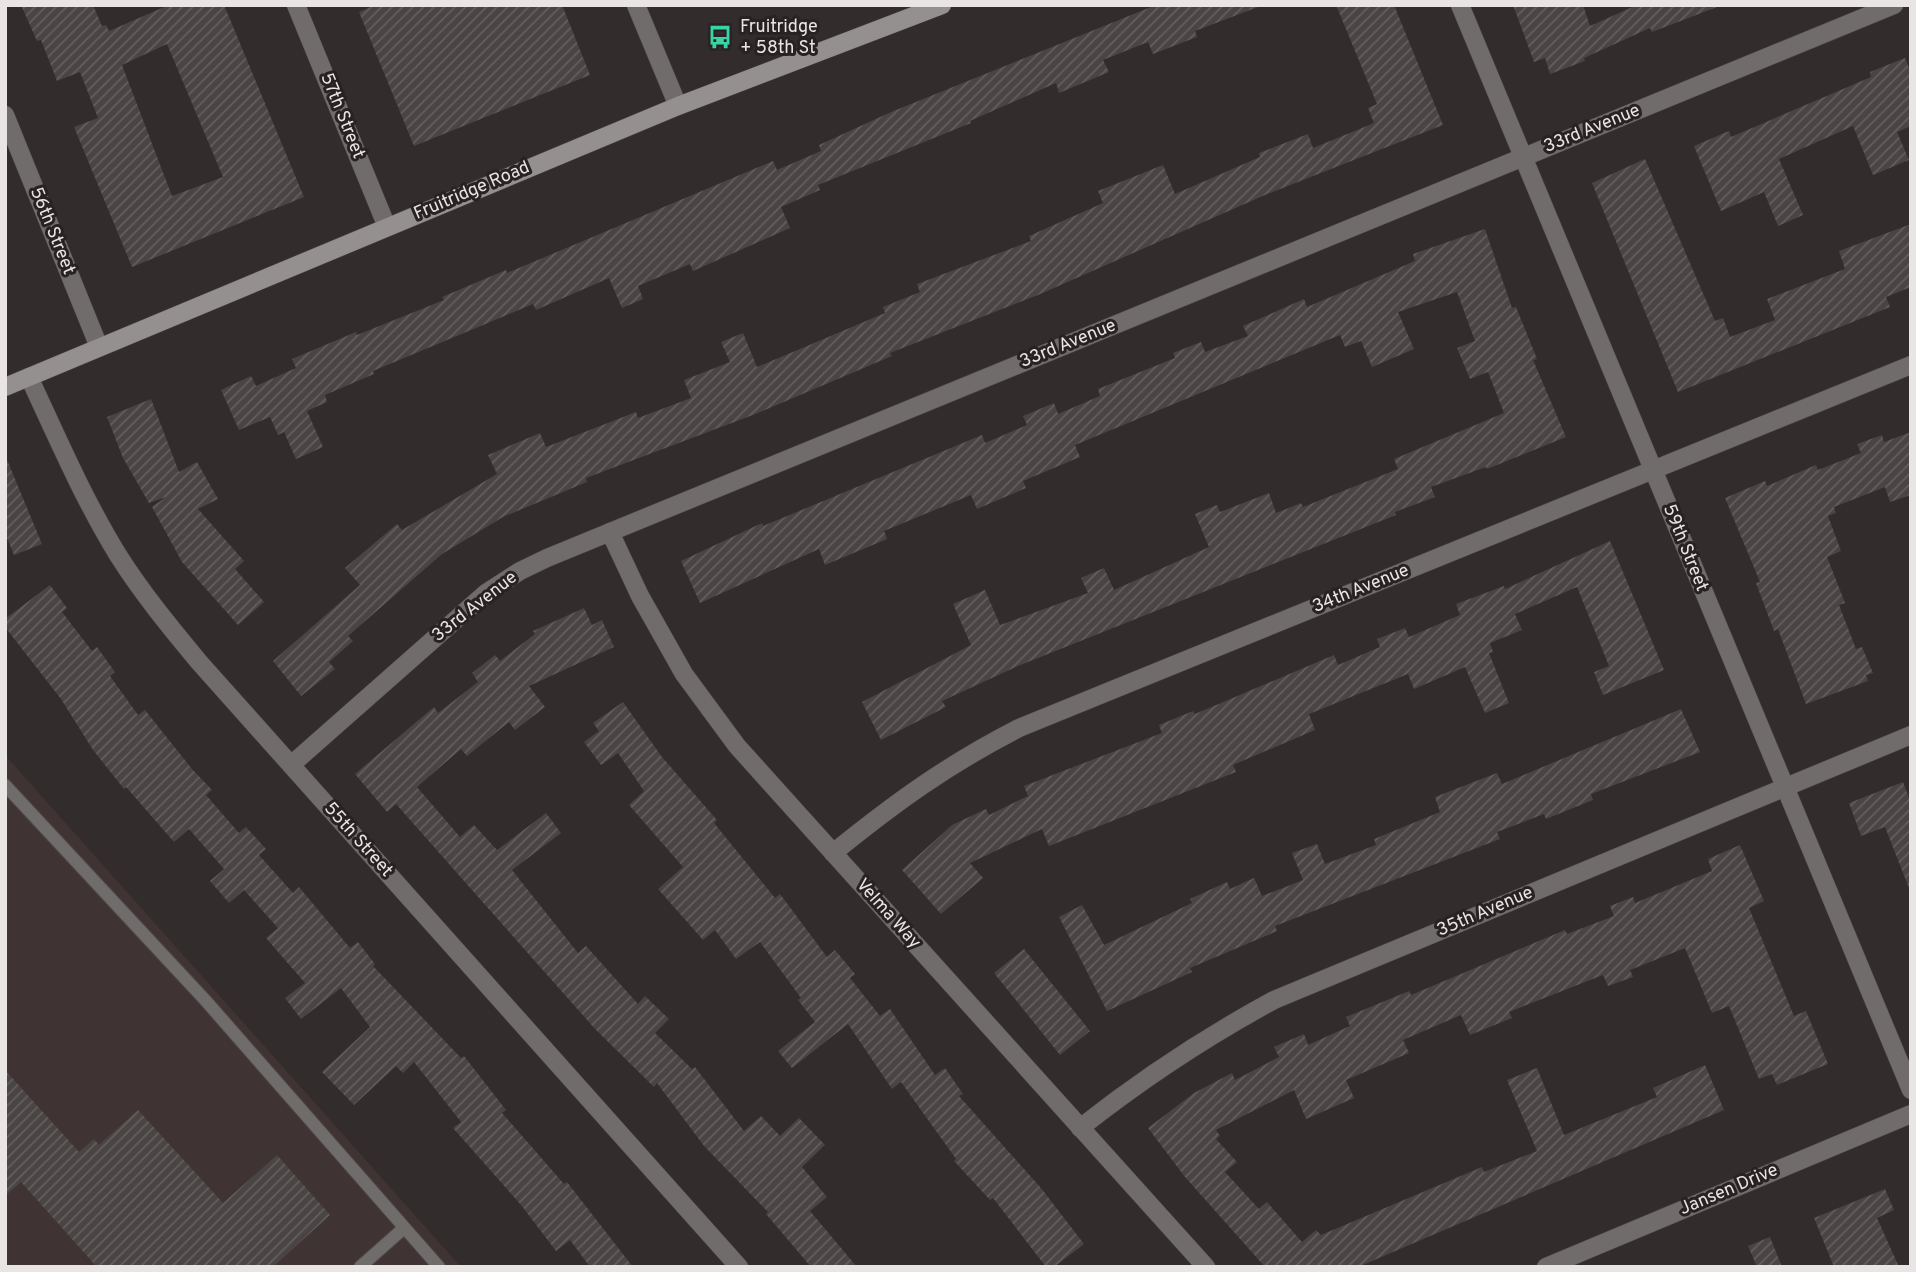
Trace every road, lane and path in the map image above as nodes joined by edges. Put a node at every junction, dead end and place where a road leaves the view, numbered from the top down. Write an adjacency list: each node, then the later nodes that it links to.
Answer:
1 (296, 5): 9 (street, 57th Street)
2 (636, 5): 6 (street)
3 (942, 5): 6 (main road, Fruitridge Road)
4 (1460, 5): 8 (street, 59th Street)
5 (1894, 5): 8 (street, 33rd Avenue)
6 (678, 106): 9 (main road, Fruitridge Road)
7 (5, 115): 10 (street, 56th Street)
8 (1523, 158): 14 (street, 59th Street); 15 (street, 33rd Avenue)
9 (387, 226): 10 (main road, Fruitridge Road)
10 (99, 346): 12 (main road, Fruitridge Road)
11 (1911, 365): 14 (street, 34th Avenue)
12 (29, 377): 13 (main road, Fruitridge Road); 17 (street, 55th Street)
13 (5, 387)
14 (1653, 470): 19 (street, 59th Street); 20 (street, 34th Avenue)
15 (610, 532): 17 (street, 33rd Avenue); 20 (street, Velma Way)
16 (1911, 735): 19 (street, 35th Avenue)
17 (291, 765): 27 (street, 55th Street)
18 (6, 786): 24 (lane)
19 (1785, 787): 21 (street, 59th Street); 23 (street, 35th Avenue)
20 (833, 853): 23 (street, Velma Way)
21 (1911, 1090)
22 (1911, 1114): 29 (street, Jansen Drive)
23 (1080, 1128): 28 (street, Velma Way)
24 (404, 1228): 25 (lane); 26 (lane)
25 (360, 1267)
26 (439, 1267)
27 (739, 1267)
28 (1206, 1267)
29 (1546, 1267)

